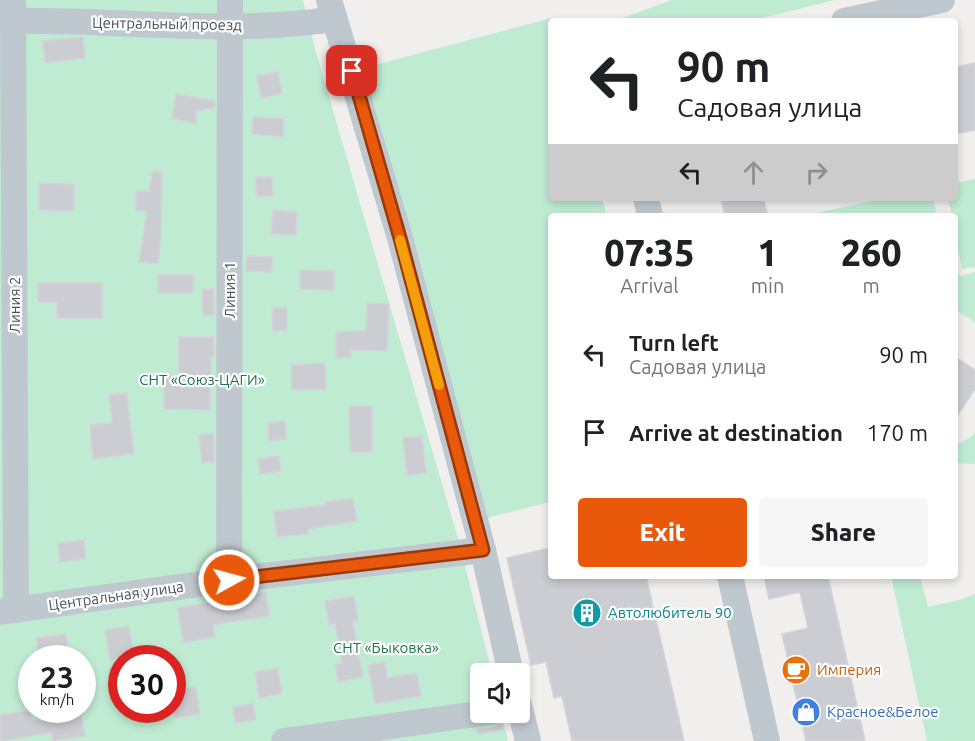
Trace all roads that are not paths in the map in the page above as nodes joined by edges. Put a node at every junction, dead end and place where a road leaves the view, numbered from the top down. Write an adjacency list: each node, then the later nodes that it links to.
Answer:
1 (230, 0): 6 (street, Линия 1)
2 (942, 0): 5 (street)
3 (332, 9): 6 (street, Центральный проезд); 7 (street)
4 (9, 14): 6 (street, Центральный проезд); 10 (street, Линия 2)
5 (858, 18)
6 (230, 26): 9 (street, Линия 1)
7 (483, 550): 9 (street, Центральная улица); 11 (street)
8 (731, 579): 16 (street)
9 (229, 580): 10 (street, Центральная улица)
10 (8, 611)
11 (509, 663)
12 (470, 715): 14 (street)
13 (523, 723): 15 (street)
14 (284, 741)
15 (528, 741)
16 (767, 741)

